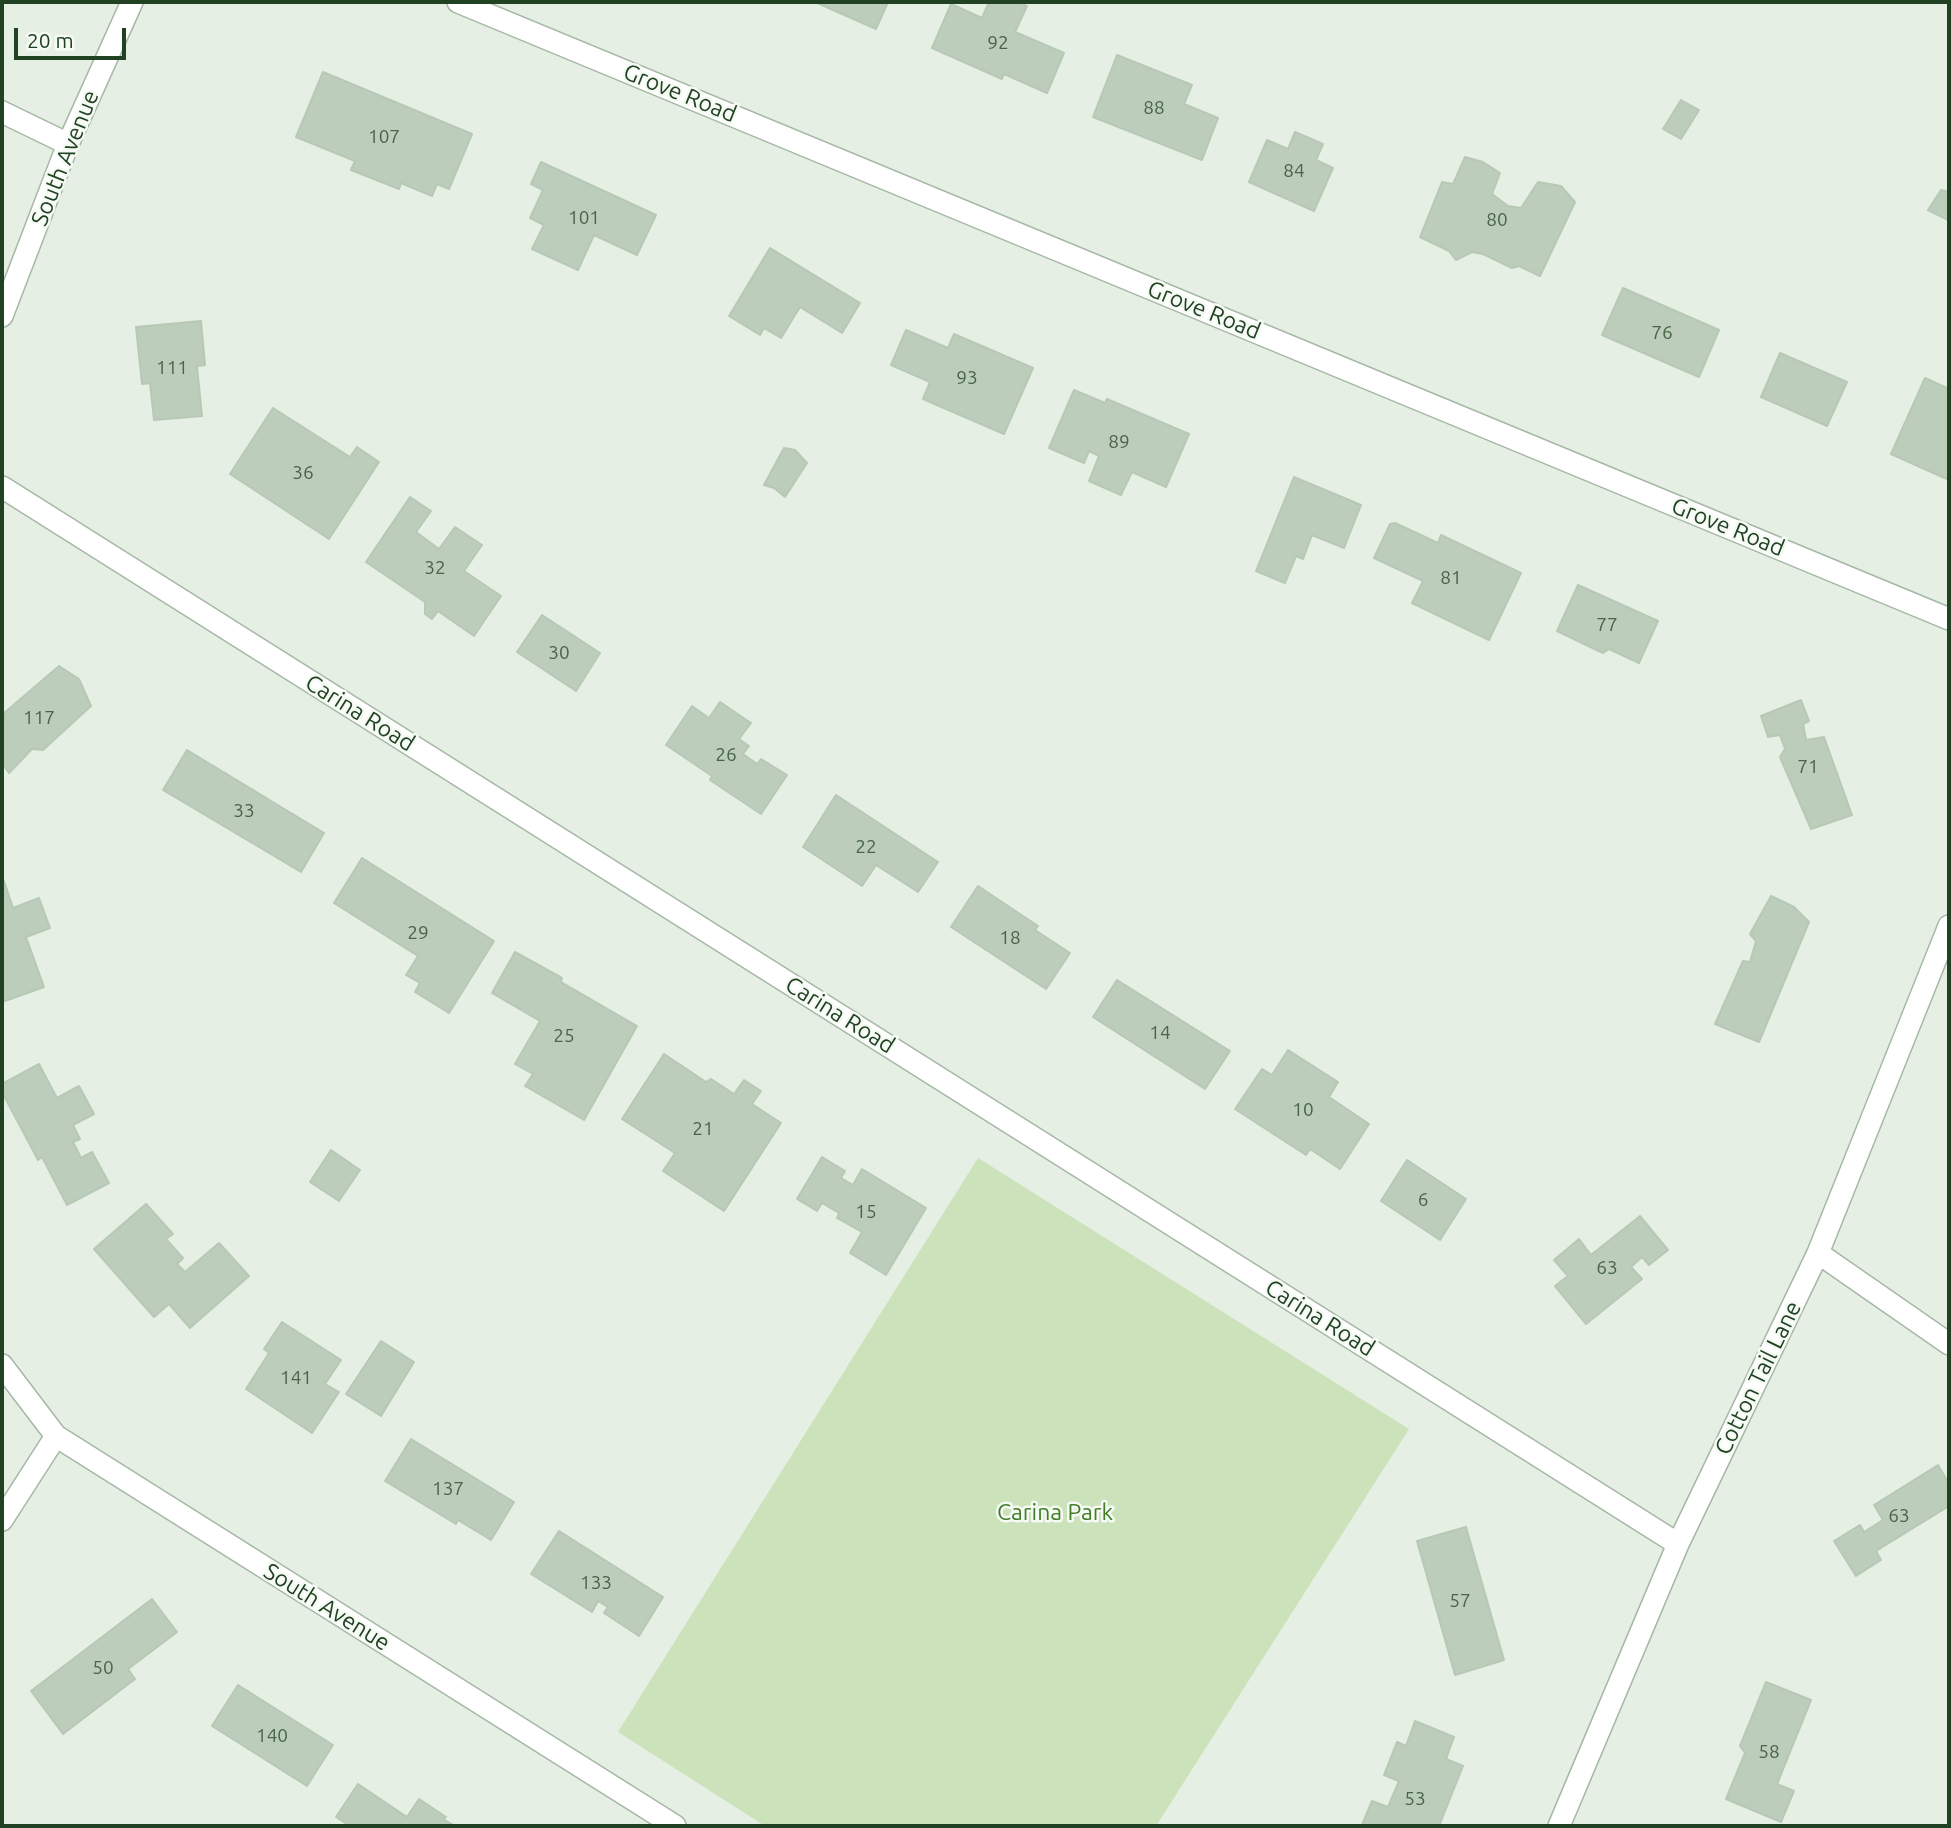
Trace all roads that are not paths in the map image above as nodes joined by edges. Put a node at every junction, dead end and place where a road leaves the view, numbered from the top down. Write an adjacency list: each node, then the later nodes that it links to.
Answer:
1 (132, 2): 4 (street, South Avenue)
2 (458, 2): 7 (street, Grove Road)
3 (2, 112): 4 (street)
4 (68, 144): 5 (street, South Avenue)
5 (2, 316)
6 (2, 487): 14 (street, Carina Road)
7 (1949, 619)
8 (1949, 926): 9 (street, Cotton Tail Lane)
9 (1818, 1253): 10 (street); 14 (street, Cotton Tail Lane)
10 (1949, 1344)
11 (2, 1365): 12 (street, South Avenue)
12 (56, 1436): 13 (street); 15 (street, South Avenue)
13 (2, 1520)
14 (1678, 1544): 16 (street, Cotton Tail Lane)
15 (675, 1826)
16 (1559, 1826)

